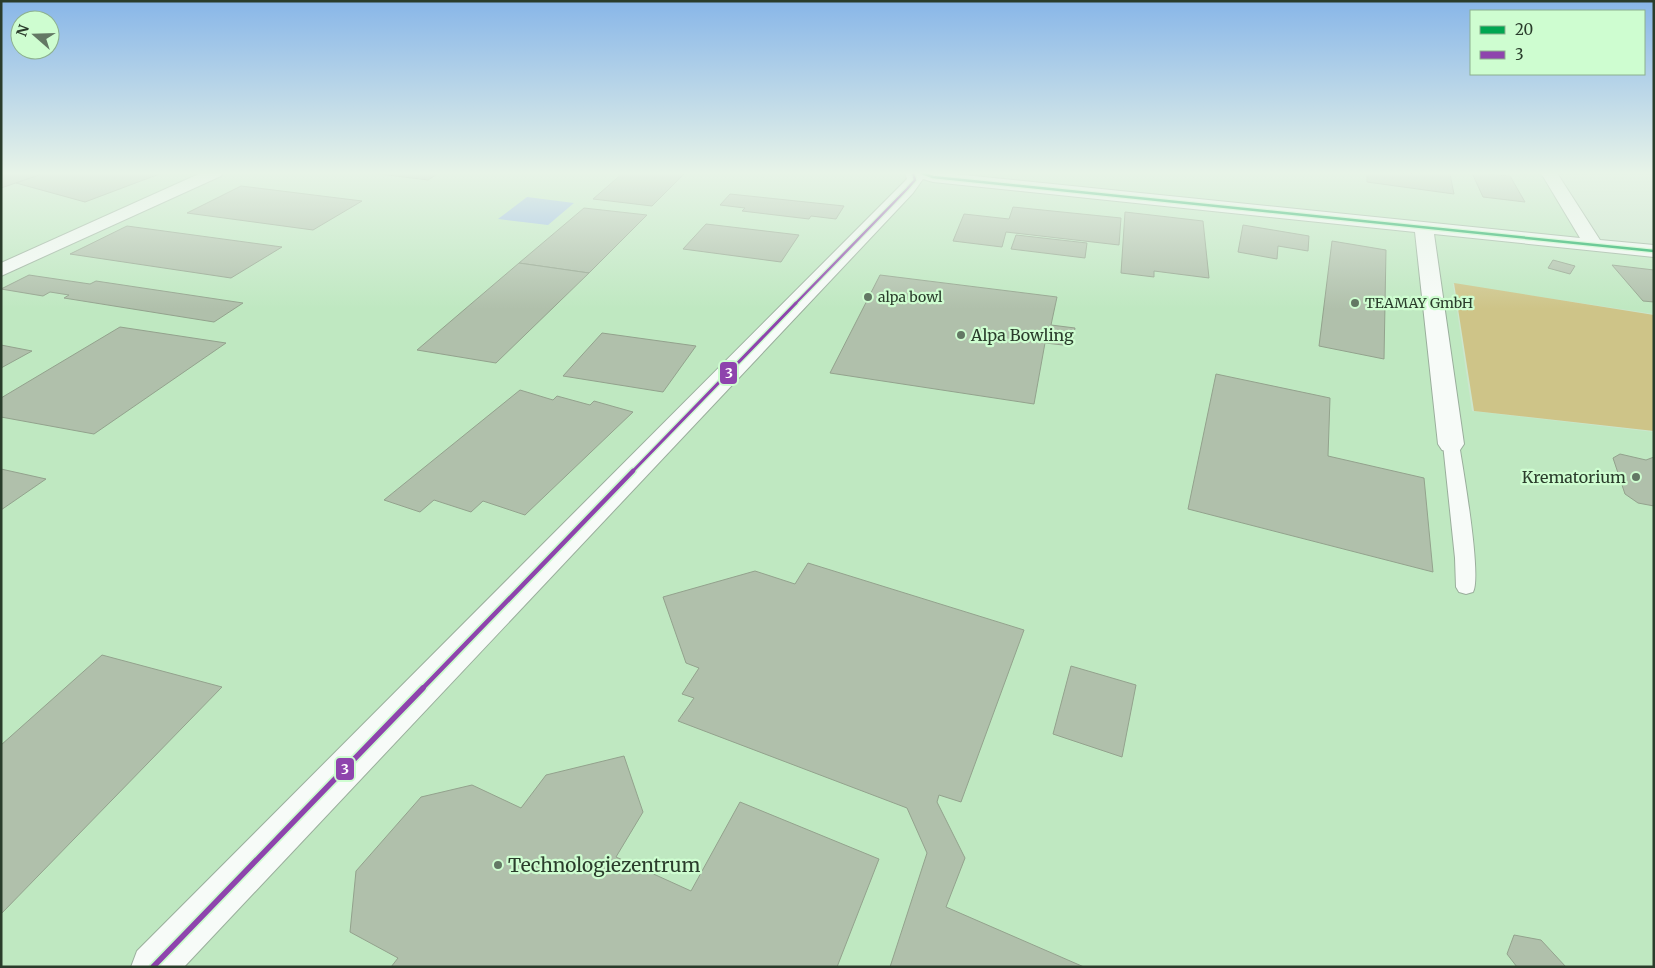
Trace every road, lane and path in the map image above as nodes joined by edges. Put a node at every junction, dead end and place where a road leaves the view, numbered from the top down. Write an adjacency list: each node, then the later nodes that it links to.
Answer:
1 (115, 218): 8 (street)
2 (879, 218): 11 (street)
3 (1337, 218): 5 (street)
4 (1577, 218): 6 (street)
5 (1424, 227): 6 (street); 9 (street)
6 (1593, 244): 7 (street)
7 (1654, 251)
8 (1, 270)
9 (1452, 444): 10 (lane)
10 (1466, 587)
11 (153, 967)

